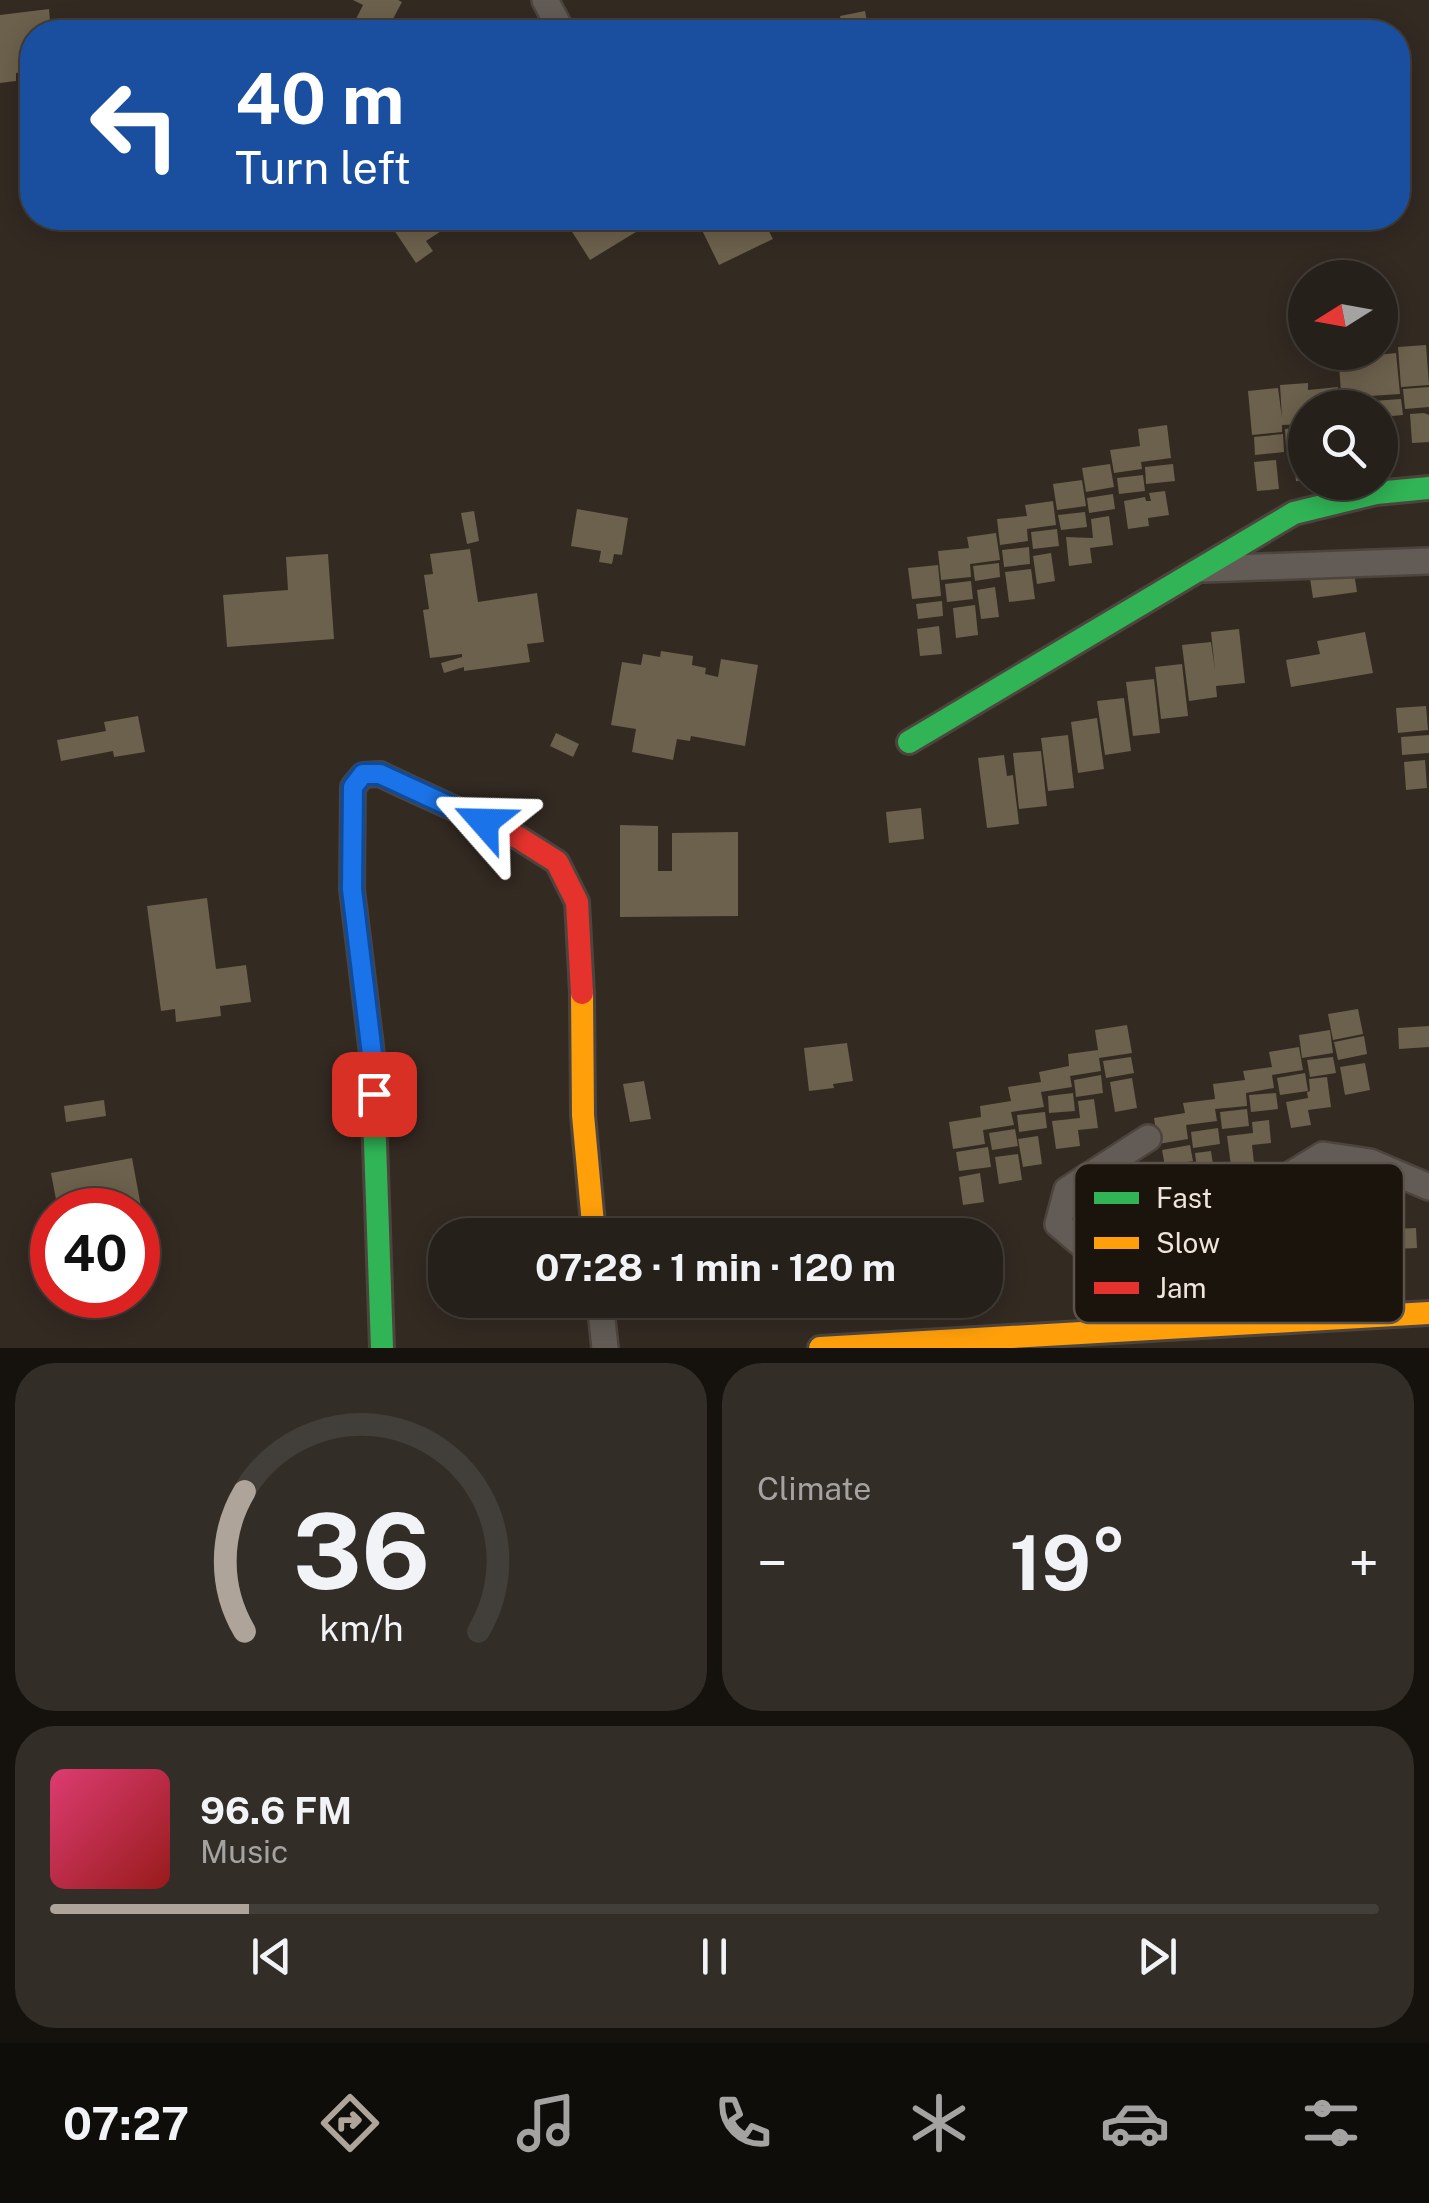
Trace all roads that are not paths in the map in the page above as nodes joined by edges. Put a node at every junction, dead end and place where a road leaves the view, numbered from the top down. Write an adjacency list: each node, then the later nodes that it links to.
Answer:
1 (1429, 488): 3 (street)
2 (1429, 561): 3 (street)
3 (1199, 570): 4 (street)
4 (909, 742)
5 (1148, 1138): 6 (street)
6 (1109, 1163)
7 (1310, 1163): 8 (street)
8 (1372, 1163)
9 (1404, 1176): 11 (street)
10 (1074, 1186): 13 (street)
11 (1429, 1186)
12 (592, 1218): 19 (street)
13 (1074, 1238)
14 (1429, 1313): 15 (street)
15 (1404, 1315)
16 (602, 1318): 20 (street)
17 (1325, 1323): 18 (street)
18 (1179, 1337): 21 (street)
19 (382, 1348)
20 (604, 1348)
21 (820, 1348)

